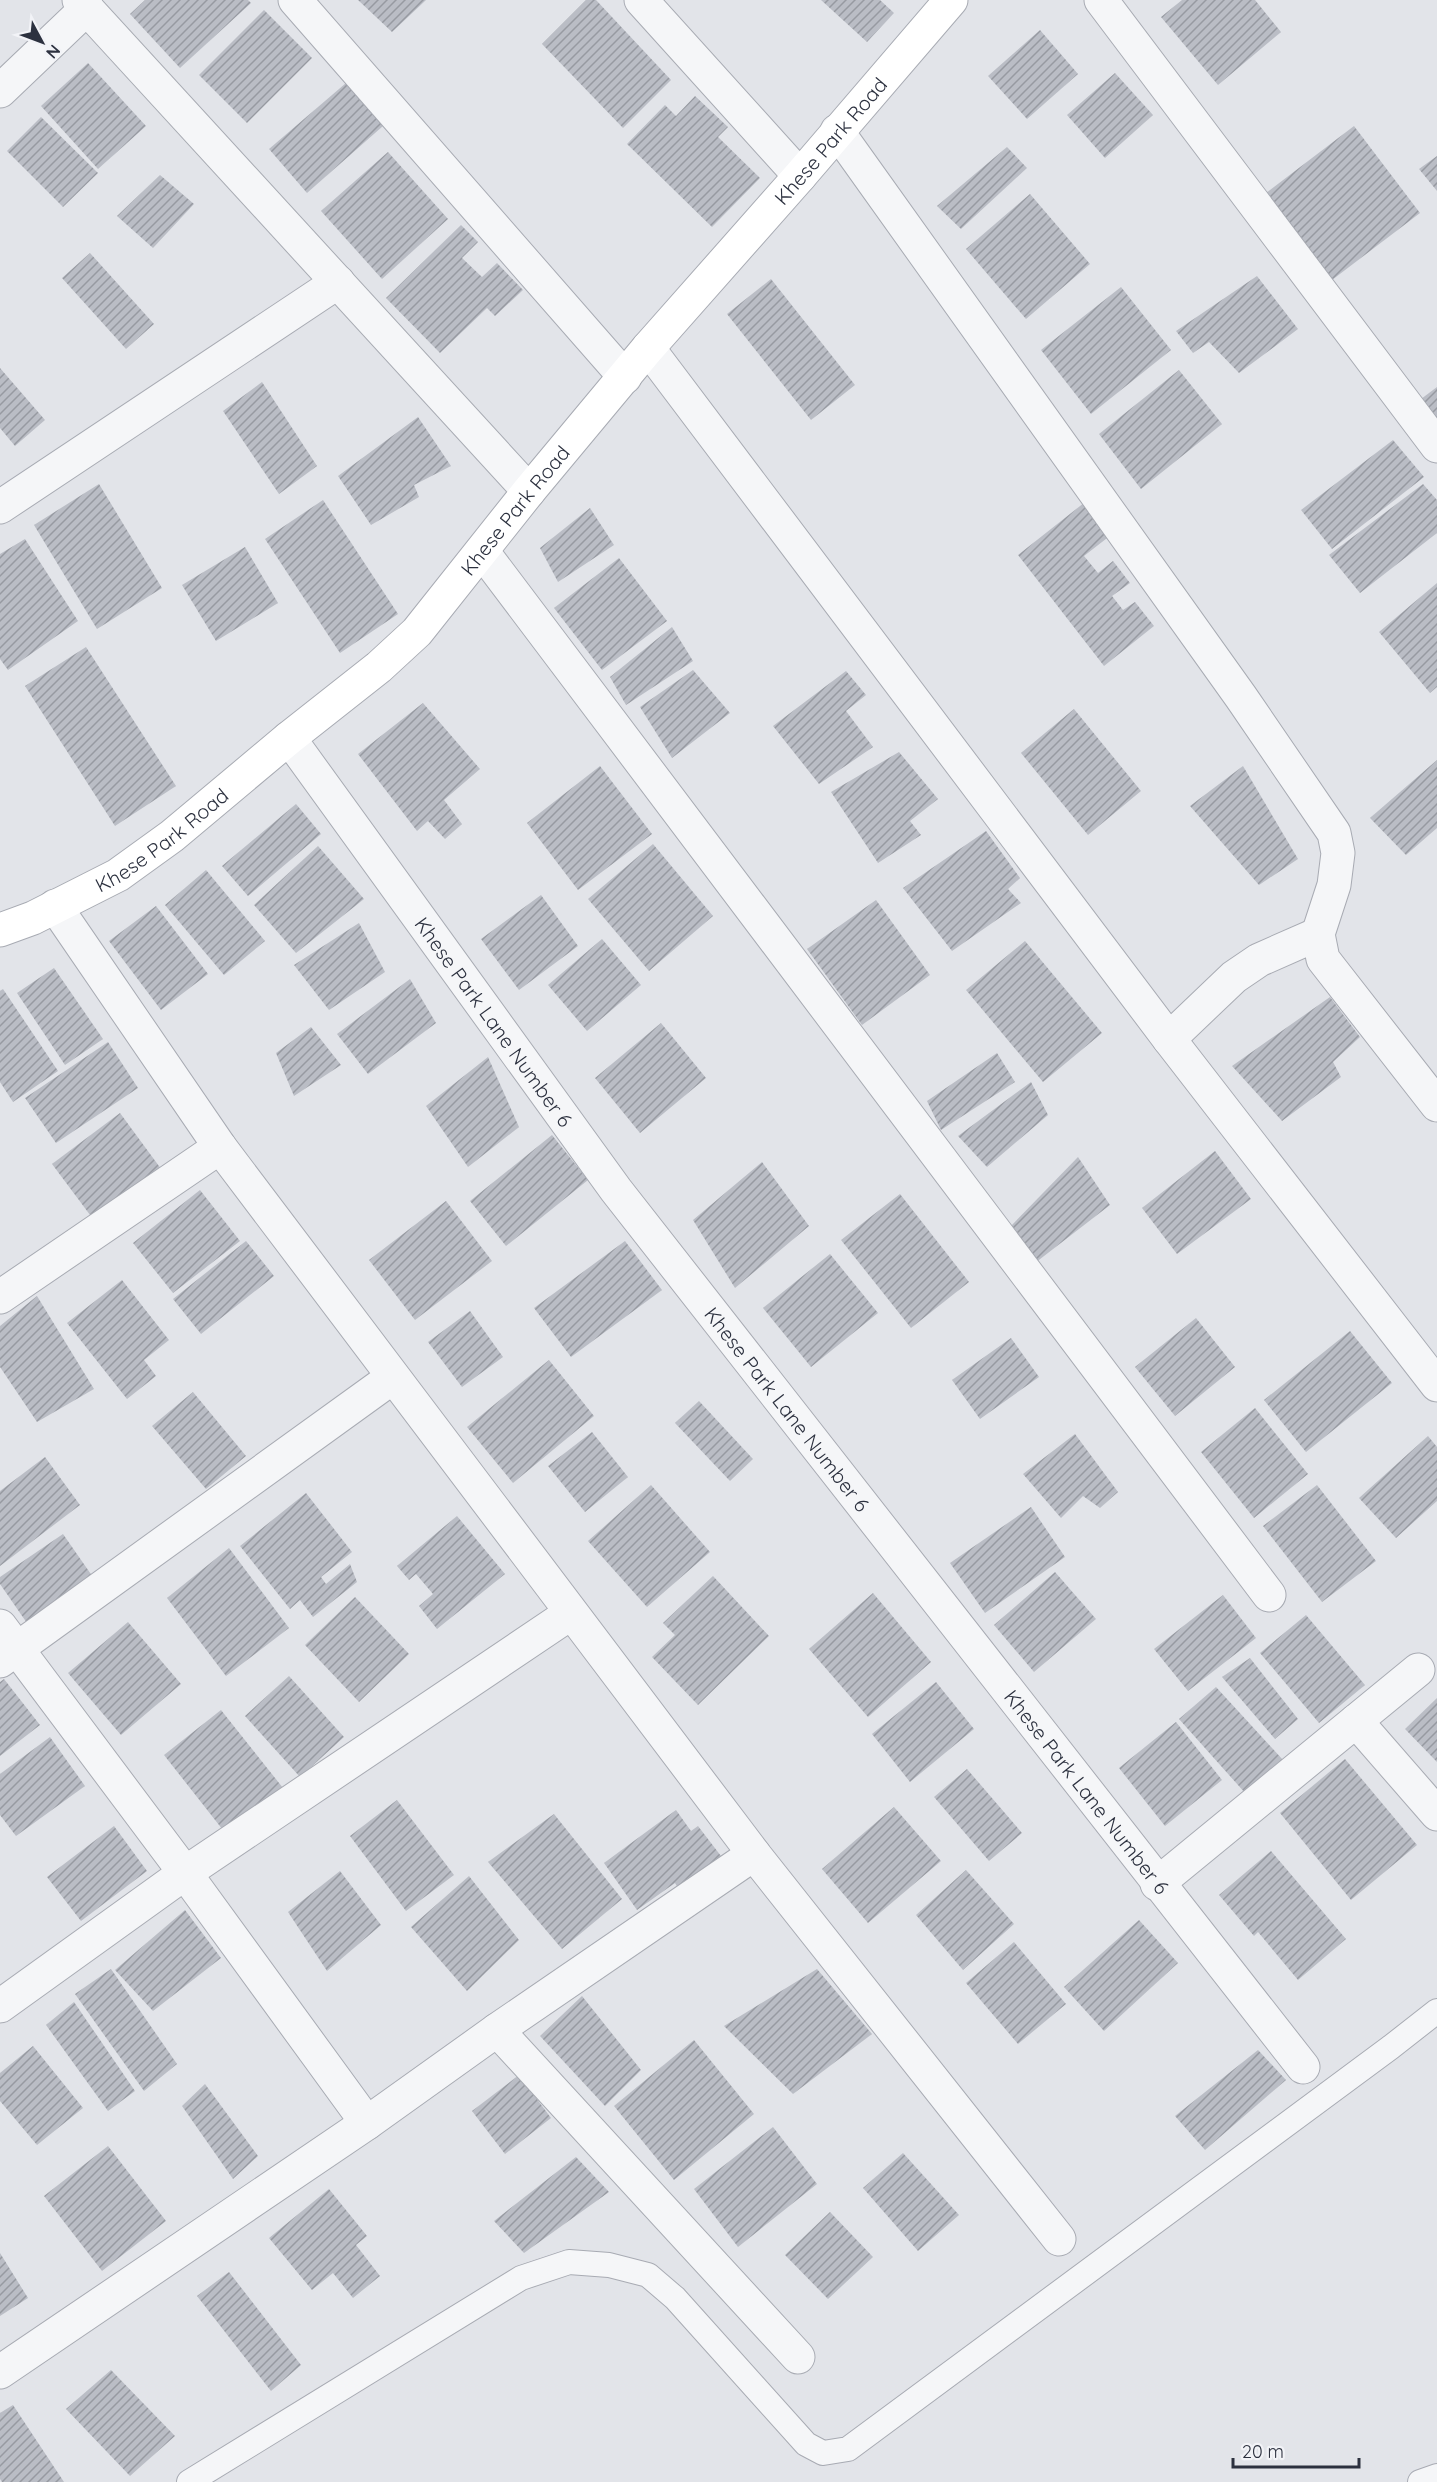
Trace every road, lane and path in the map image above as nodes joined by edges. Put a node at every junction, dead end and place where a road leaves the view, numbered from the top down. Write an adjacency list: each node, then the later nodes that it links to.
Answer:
1 (296, 0): 11 (street)
2 (641, 0): 8 (street)
3 (951, 0): 7 (street, Khese Park Road)
4 (1101, 0): 12 (street)
5 (83, 4): 6 (street); 9 (street)
6 (0, 91)
7 (837, 131): 8 (street, Khese Park Road); 19 (street)
8 (800, 176): 10 (street, Khese Park Road)
9 (338, 282): 13 (street); 14 (street)
10 (648, 348): 11 (street, Khese Park Road); 20 (street)
11 (625, 377): 13 (street, Khese Park Road)
12 (1437, 446)
13 (529, 491): 15 (street, Khese Park Road)
14 (0, 507)
15 (482, 551): 16 (street, Khese Park Road); 26 (street)
16 (288, 738): 17 (street, Khese Park Road); 34 (street, Khese Park Lane Number 6)
17 (55, 906): 18 (street, Khese Park Road); 22 (street)
18 (0, 930)
19 (1318, 934): 20 (street); 21 (street)
20 (1169, 1039): 25 (street)
21 (1437, 1105)
22 (220, 1147): 23 (street); 24 (street)
23 (0, 1297)
24 (393, 1377): 27 (street); 28 (street)
25 (1437, 1385)
26 (1269, 1595)
27 (571, 1613): 32 (street); 33 (street)
28 (6, 1645): 33 (street)
29 (1418, 1670): 30 (street)
30 (1356, 1721): 31 (street); 34 (street)
31 (1437, 1814)
32 (754, 1854): 37 (street); 40 (street)
33 (185, 1873): 35 (street); 39 (street)
34 (1157, 1884): 38 (street, Khese Park Lane Number 6)
35 (0, 2006)
36 (1437, 2011): 44 (lane)
37 (497, 2030): 39 (street); 41 (street)
38 (1303, 2067)
39 (367, 2123): 42 (street)
40 (1059, 2239)
41 (798, 2357)
42 (0, 2372)
43 (1437, 2476): 45 (lane)
44 (189, 2482)
45 (1420, 2482)

